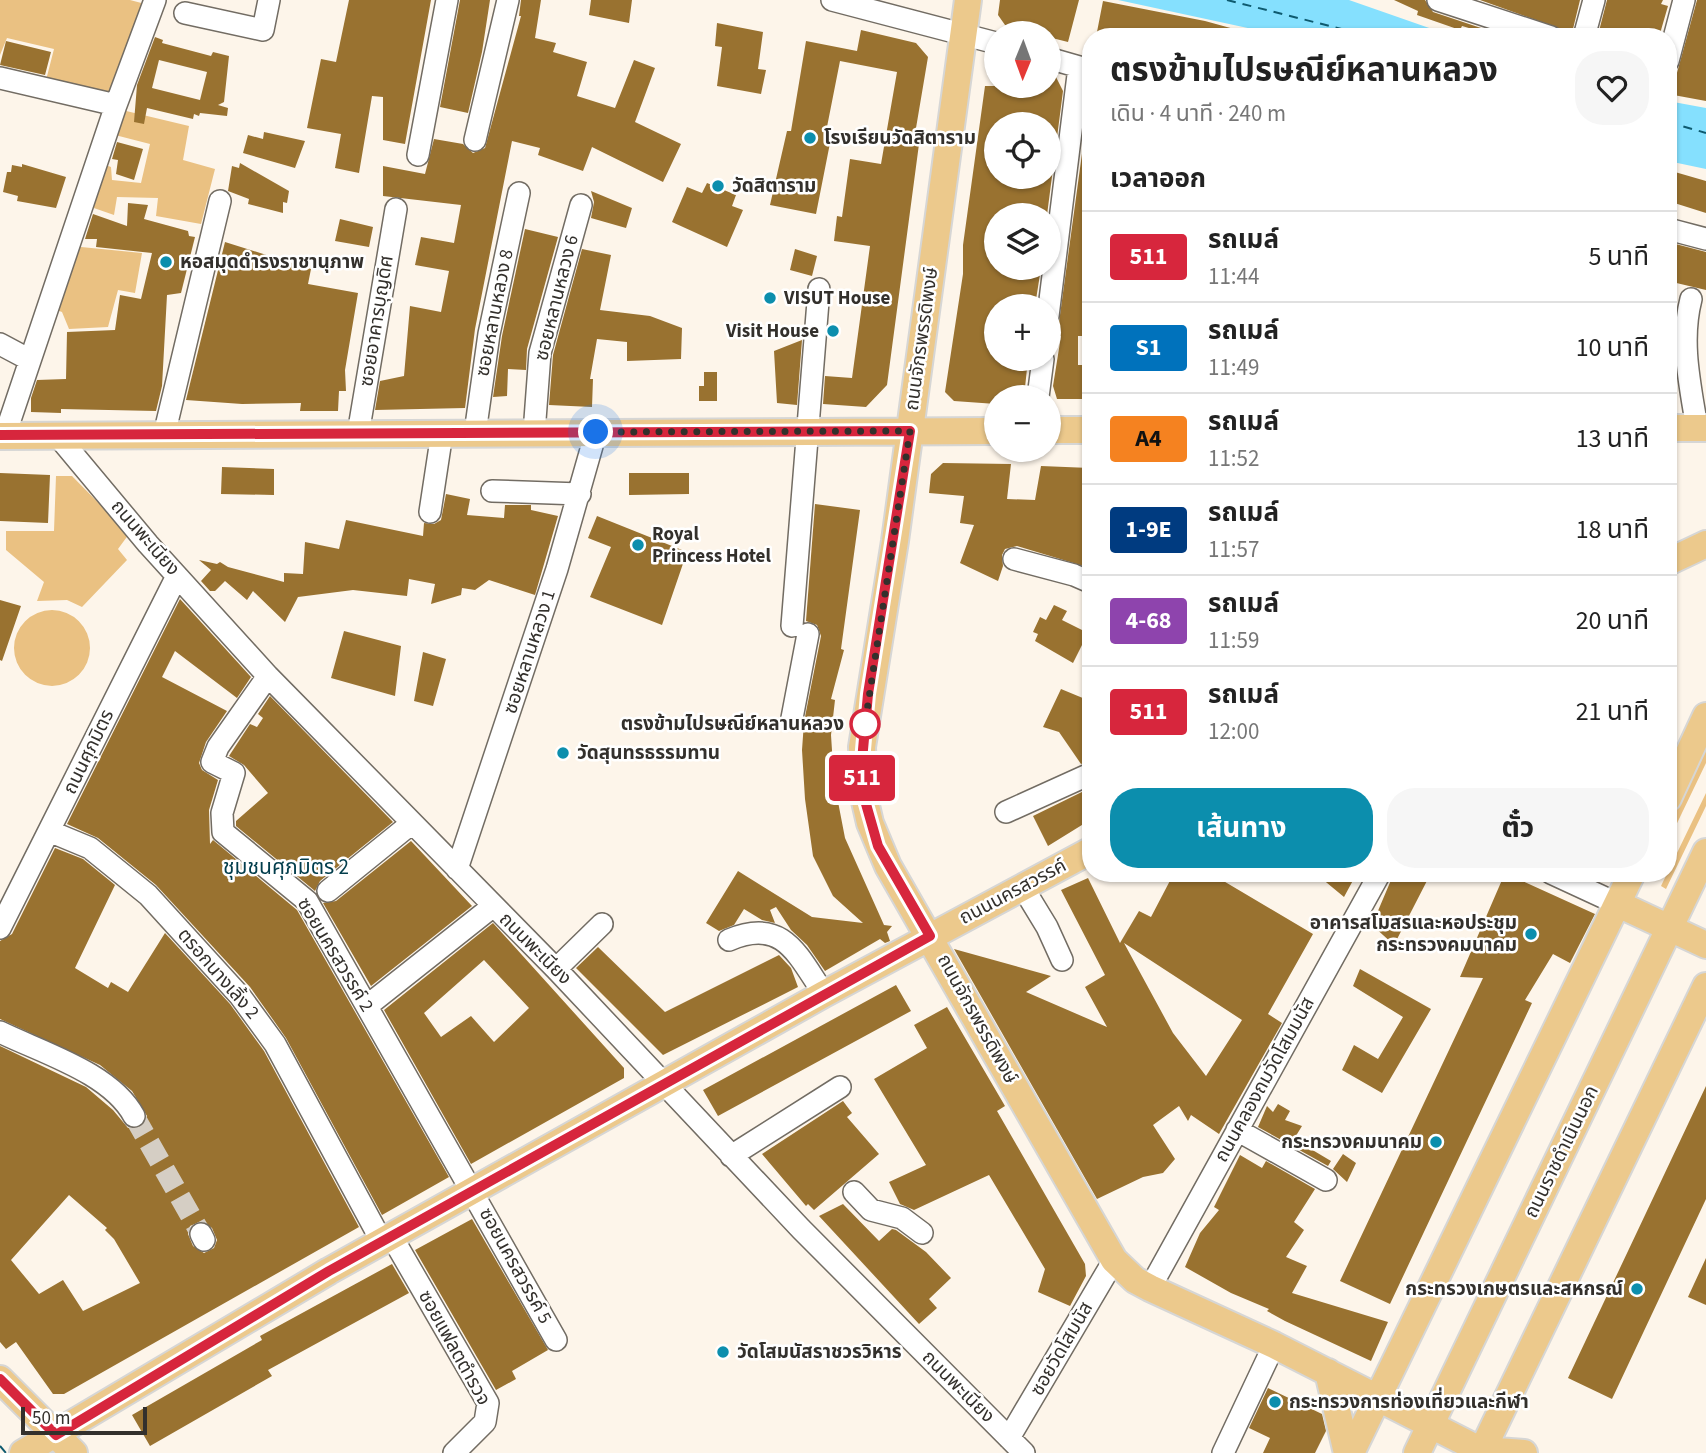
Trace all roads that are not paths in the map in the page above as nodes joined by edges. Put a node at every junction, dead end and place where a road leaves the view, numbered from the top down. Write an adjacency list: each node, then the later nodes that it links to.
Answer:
1 (155, 0): 21 (street)
2 (269, 0): 11 (street)
3 (447, 0): 23 (street)
4 (508, 0): 22 (street)
5 (832, 0): 15 (street)
6 (968, 0): 15 (main road, ถนนจักรพรรดิพงษ์)
7 (1438, 0): 10 (street)
8 (1594, 0): 13 (street)
9 (1684, 0): 14 (street)
10 (1500, 9): 12 (street)
11 (185, 13)
12 (1535, 28)
13 (1586, 28)
14 (1677, 28)
15 (963, 34): 16 (street); 39 (main road, ถนนจักรพรรดิพงษ์)
16 (984, 40)
17 (1061, 62): 18 (street)
18 (1082, 68)
19 (0, 78): 21 (street)
20 (1082, 89): 31 (street)
21 (116, 105): 34 (street)
22 (475, 140)
23 (418, 155)
24 (519, 193): 45 (street, ซอยหลานหลวง 8)
25 (220, 201): 49 (street)
26 (581, 205): 46 (street, ซอยหลานหลวง 6)
27 (396, 209): 43 (street, ซอยอาคารบุญดิศ)
28 (1677, 231): 29 (street)
29 (1706, 239)
30 (820, 289): 42 (street)
31 (1051, 294)
32 (1691, 299): 36 (street)
33 (0, 344): 34 (street)
34 (30, 360): 47 (street)
35 (1677, 428): 36 (main road)
36 (1701, 428)
37 (1061, 430): 38 (main road)
38 (1082, 430)
39 (910, 431): 40 (main road); 42 (main road); 79 (main road, ถนนจักรพรรดิพงษ์)
40 (984, 431)
41 (596, 432): 42 (main road); 46 (main road); 51 (street, ซอยหลานหลวง 1)
42 (809, 432): 60 (street)
43 (358, 433): 44 (main road); 49 (main road)
44 (442, 433): 45 (main road); 52 (street)
45 (475, 433): 46 (main road)
46 (534, 433)
47 (3, 435): 48 (main road)
48 (57, 435): 49 (main road); 56 (street, ถนนพะเนียง)
49 (164, 435)
50 (492, 491): 51 (street)
51 (580, 494): 68 (street, ซอยหลานหลวง 1)
52 (430, 512)
53 (1706, 544): 54 (main road)
54 (1677, 558)
55 (1014, 559): 57 (street)
56 (177, 576): 58 (street, ถนนพะเนียง); 65 (street, ถนนศุภมิตร)
57 (1082, 580)
58 (268, 676): 64 (street, ถนนพะเนียง); 86 (street, ซอยนครสวรรค์ 2)
59 (1706, 716): 62 (main road)
60 (792, 718)
61 (1082, 778): 63 (street)
62 (1677, 779)
63 (1006, 812)
64 (412, 823): 68 (street, ถนนพะเนียง); 73 (street)
65 (50, 831): 77 (street, ถนนศุภมิตร); 97 (street, ตรอกนางเลิ้ง 2)
66 (1706, 852): 78 (main road, ถนนราชดำเนินนอก)
67 (1082, 855): 72 (main road, ถนนนครสวรรค์)
68 (457, 869): 75 (street, ถนนพะเนียง)
69 (1375, 882): 91 (street, ถนนคลองถมวัดโสมมนัส)
70 (1570, 882): 74 (street)
71 (1628, 882): 74 (main road)
72 (1022, 886): 79 (main road, ถนนนครสวรรค์); 82 (street)
73 (328, 891)
74 (1618, 904): 78 (main road); 104 (main road)
75 (492, 907): 83 (street, ถนนพะเนียง); 86 (street)
76 (602, 924): 83 (street)
77 (0, 928)
78 (1669, 928): 81 (main road); 105 (main road, ถนนราชดำเนินนอก)
79 (930, 936): 84 (main road, ถนนนครสวรรค์); 98 (main road, ถนนจักรพรรดิพงษ์)
80 (729, 940): 84 (street)
81 (1706, 945)
82 (1062, 960)
83 (556, 969): 88 (street, ถนนพะเนียง)
84 (824, 994): 88 (main road, ถนนนครสวรรค์)
85 (1704, 994): 108 (main road)
86 (367, 1006): 94 (street, ซอยนครสวรรค์ 2)
87 (0, 1032): 90 (street)
88 (664, 1085): 92 (street, ถนนพะเนียง); 94 (main road, ถนนนครสวรรค์)
89 (840, 1087): 92 (street)
90 (134, 1116)
91 (1237, 1130): 93 (street); 99 (street, ถนนคลองถมวัดโสมมนัส)
92 (732, 1156): 107 (street, ถนนพะเนียง)
93 (1325, 1180)
94 (474, 1192): 97 (main road, ถนนนครสวรรค์); 100 (street, ซอยนครสวรรค์ 5)
95 (854, 1192): 96 (street)
96 (922, 1233)
97 (387, 1240): 106 (main road, ถนนนครสวรรค์); 109 (street, ซอยแฟลตตำรวจ)
98 (1114, 1260): 99 (main road, ถนนจักรพรรดิพงษ์); 107 (street, ซอยวัดโสมนัส)
99 (1150, 1288): 101 (main road, ถนนจักรพรรดิพงษ์)
100 (556, 1340)
101 (1274, 1345): 102 (main road, ถนนจักรพรรดิพงษ์); 110 (street)
102 (1328, 1372): 104 (main road, ถนนจักรพรรดิพงษ์); 111 (main road)
103 (0, 1379): 106 (main road)
104 (1378, 1397): 105 (main road, ถนนจักรพรรดิพงษ์); 111 (main road)
105 (1432, 1423): 108 (main road, ถนนจักรพรรดิพงษ์); 112 (main road, ถนนราชดำเนินนอก)
106 (49, 1446)
107 (1018, 1448)
108 (1483, 1452): 113 (main road)
109 (454, 1453)
110 (1223, 1453)
111 (1349, 1453)
112 (1417, 1453)
113 (1524, 1453)

